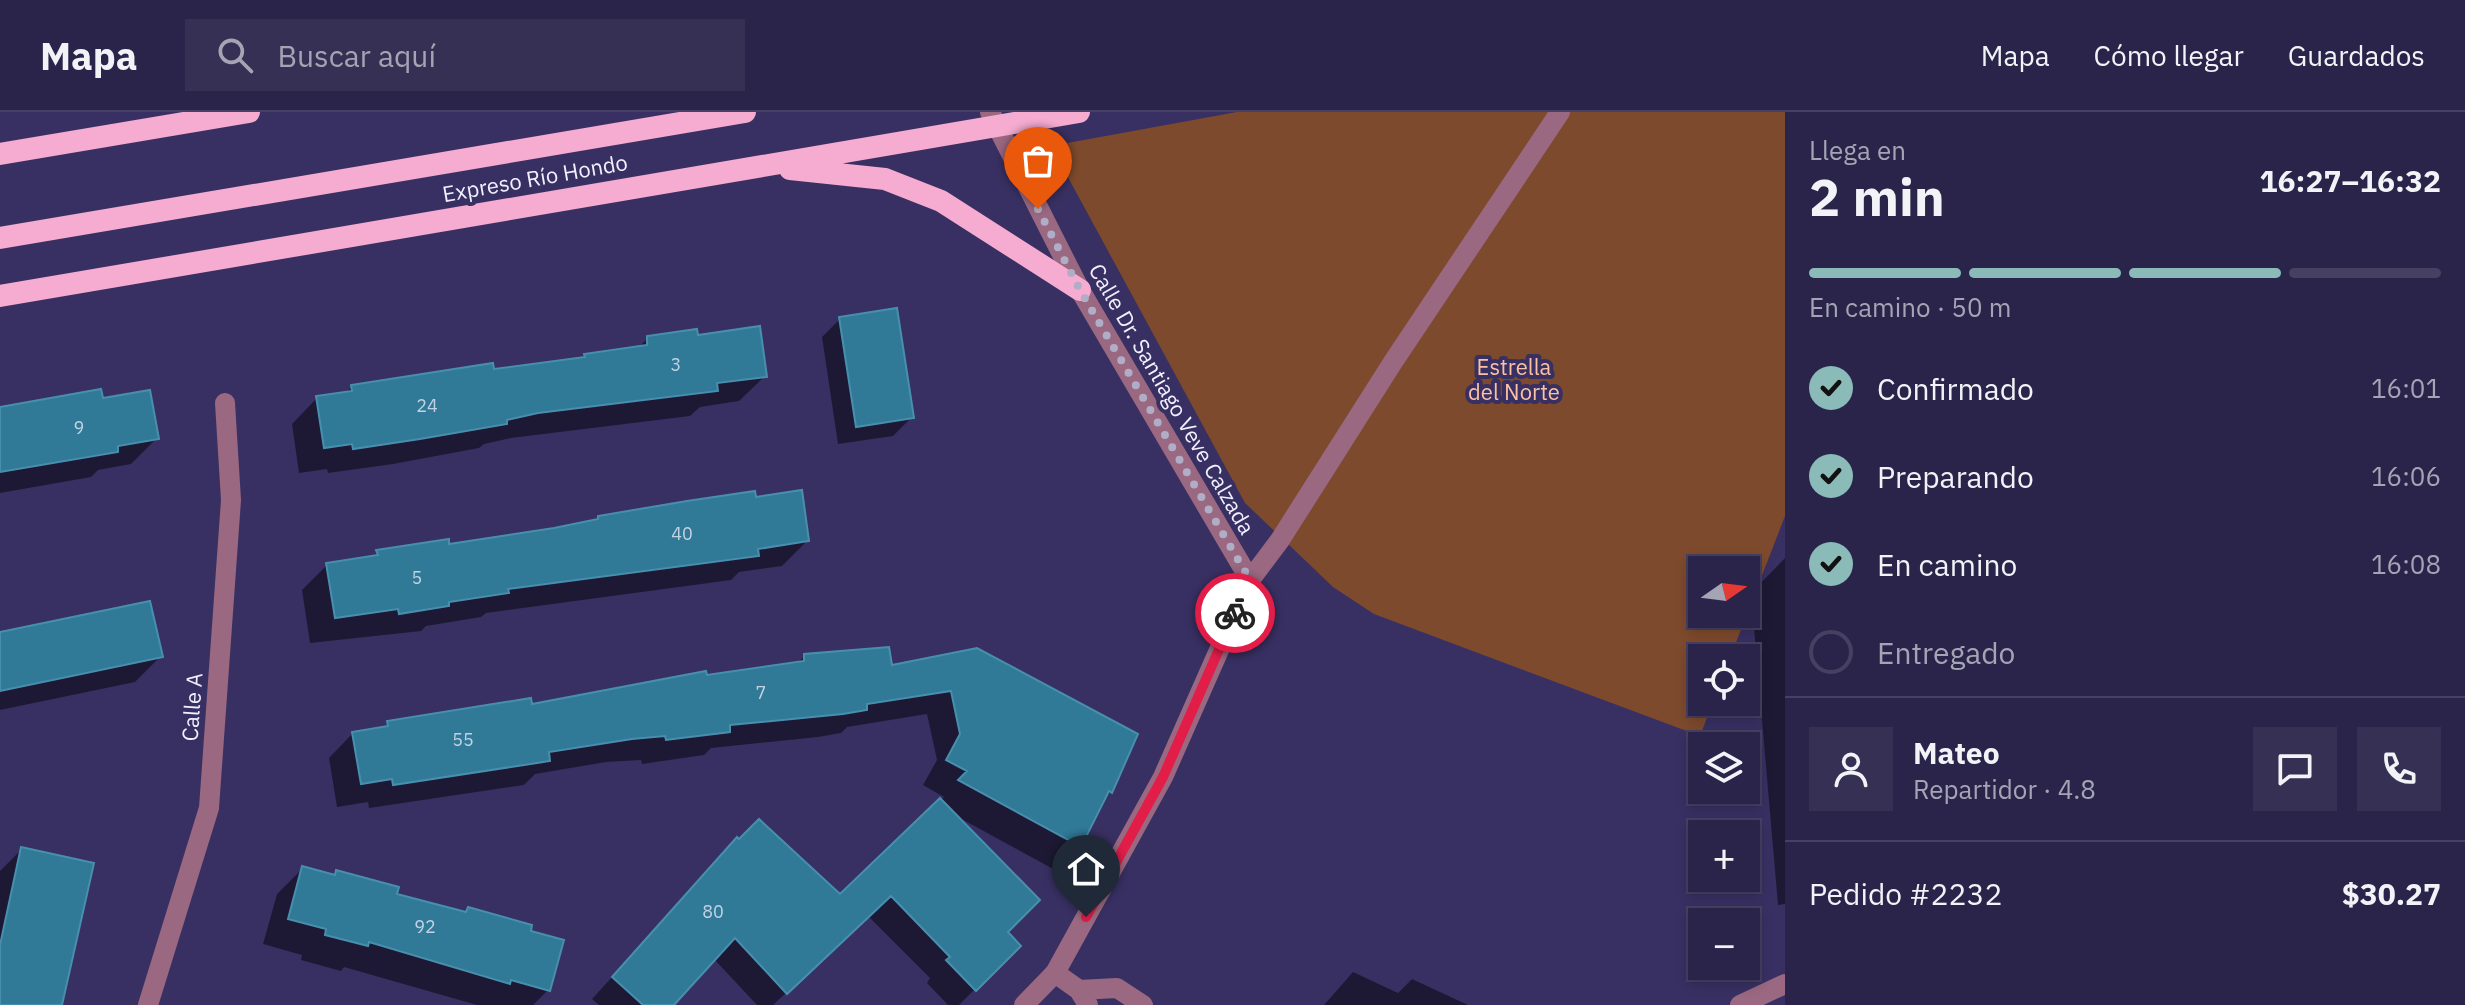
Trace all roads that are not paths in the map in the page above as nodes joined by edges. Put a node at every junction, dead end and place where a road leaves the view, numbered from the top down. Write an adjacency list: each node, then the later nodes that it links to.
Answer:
1 (249, 112): 6 (highway)
2 (745, 112): 8 (highway)
3 (1079, 112): 5 (highway, Expreso Río Hondo)
4 (1560, 112): 12 (street)
5 (993, 120): 7 (highway, Expreso Río Hondo); 9 (street, Calle Dr. Santiago Veve Calzada)
6 (0, 154)
7 (761, 166): 9 (highway); 10 (highway, Expreso Río Hondo)
8 (0, 238)
9 (1080, 290): 12 (street, Calle Dr. Santiago Veve Calzada)
10 (0, 296)
11 (225, 403): 16 (street, Calle A)
12 (1250, 580): 13 (street)
13 (1055, 973): 15 (street); 17 (street)
14 (1785, 984): 19 (street)
15 (1084, 998): 18 (street)
16 (148, 1005)
17 (1024, 1005)
18 (1143, 1005)
19 (1740, 1005)

